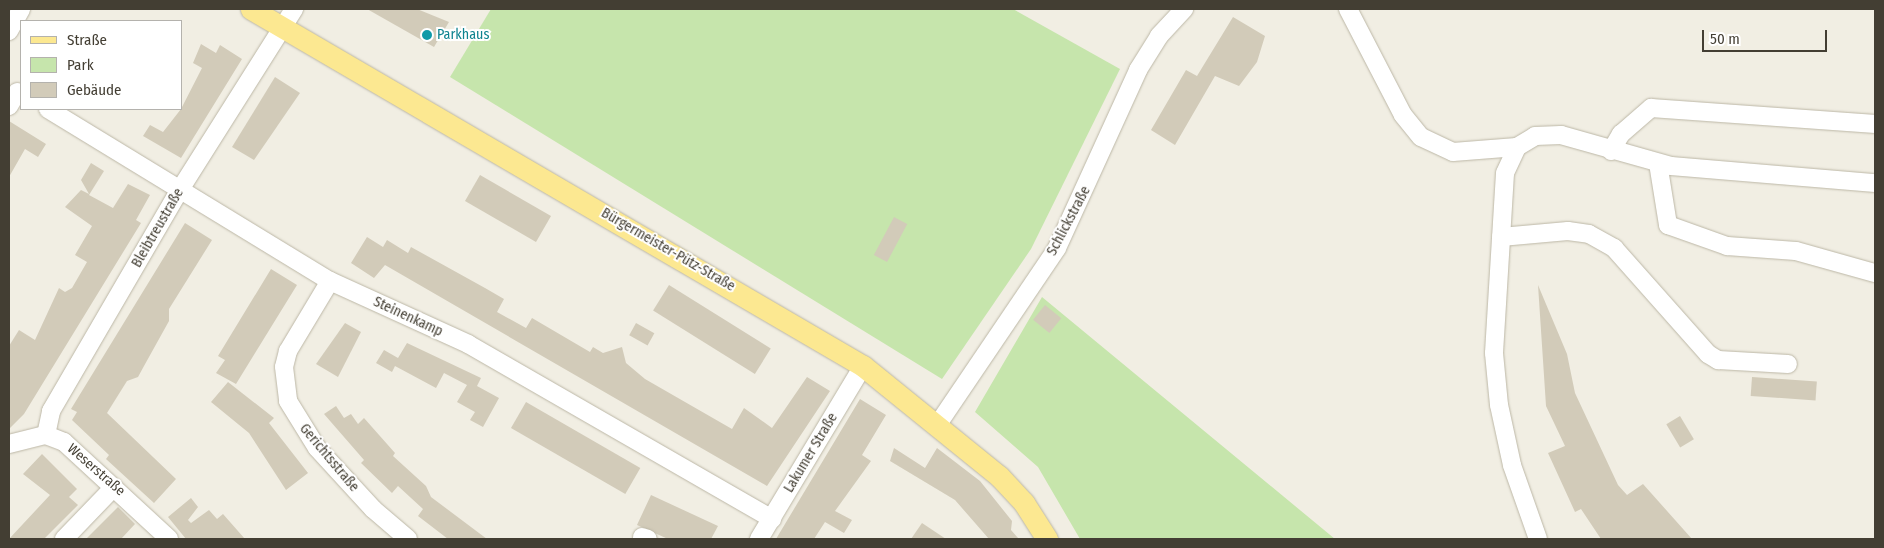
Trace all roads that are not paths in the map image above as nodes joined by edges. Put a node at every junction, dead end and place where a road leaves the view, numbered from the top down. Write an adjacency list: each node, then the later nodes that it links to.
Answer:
1 (21, 9): 7 (street)
2 (251, 9): 6 (main road, Bürgermeister-Pütz-Straße)
3 (294, 9): 6 (street, Bleibtreustraße)
4 (1184, 9): 20 (street, Schlickstraße)
5 (1348, 9): 10 (street)
6 (285, 28): 14 (street, Bleibtreustraße); 19 (main road, Bürgermeister-Pütz-Straße)
7 (9, 31)
8 (50, 110): 14 (street, Steinenkamp)
9 (1875, 124): 11 (street)
10 (1517, 147): 11 (street); 15 (street)
11 (1611, 151): 12 (street)
12 (1658, 163): 13 (street); 16 (street)
13 (1875, 183)
14 (182, 188): 17 (street, Steinenkamp); 21 (street, Bleibtreustraße)
15 (1502, 237): 18 (street); 30 (street)
16 (1875, 273)
17 (330, 281): 24 (street, Steinenkamp); 27 (street, Gerichtsstraße)
18 (1788, 364)
19 (863, 366): 20 (main road, Bürgermeister-Pütz-Straße); 24 (street, Lakumer Straße)
20 (938, 424): 29 (main road, Bürgermeister-Pütz-Straße)
21 (46, 435): 22 (street); 23 (street, Weserstraße)
22 (9, 444)
23 (114, 487): 25 (street); 26 (street, Weserstraße)
24 (772, 519): 28 (street, Lakumer Straße)
25 (64, 539)
26 (168, 539)
27 (408, 539)
28 (759, 539)
29 (1047, 539)
30 (1538, 539)

